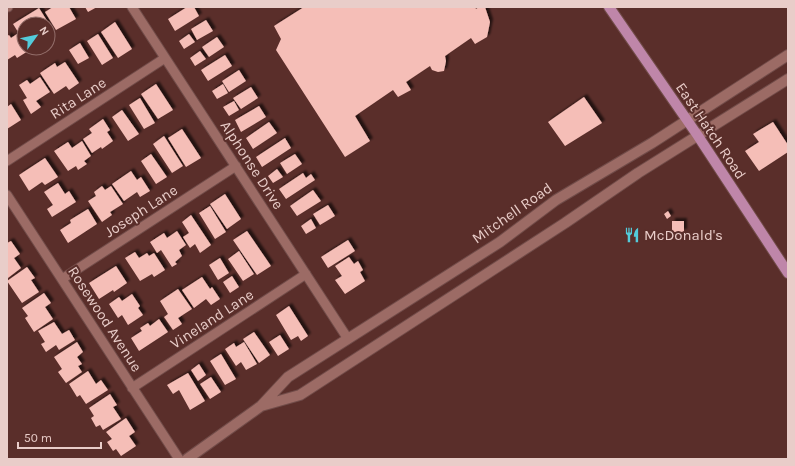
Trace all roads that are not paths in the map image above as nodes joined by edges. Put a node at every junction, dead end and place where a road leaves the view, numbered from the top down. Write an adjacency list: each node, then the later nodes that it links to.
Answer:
1 (132, 7): 4 (street, Alphonse Drive)
2 (609, 7): 6 (main road, East Hatch Road)
3 (788, 55): 6 (main road, Mitchell Road)
4 (165, 58): 8 (street, Rita Lane); 9 (street, Alphonse Drive)
5 (788, 79): 7 (main road, Mitchell Road)
6 (686, 121): 7 (main road, East Hatch Road); 14 (main road, Mitchell Road)
7 (698, 136): 11 (main road, East Hatch Road); 16 (main road, Mitchell Road)
8 (7, 161)
9 (236, 166): 12 (street, Alphonse Drive); 13 (street, Joseph Lane)
10 (7, 195): 13 (street, Rosewood Avenue)
11 (788, 273)
12 (306, 274): 14 (street, Alphonse Drive); 15 (street, Vineland Lane)
13 (62, 279): 15 (street, Rosewood Avenue)
14 (348, 339): 16 (main road, Mitchell Road)
15 (132, 388): 17 (street, Rosewood Avenue)
16 (261, 406): 18 (main road, Mitchell Road)
17 (178, 459)
18 (187, 459)

